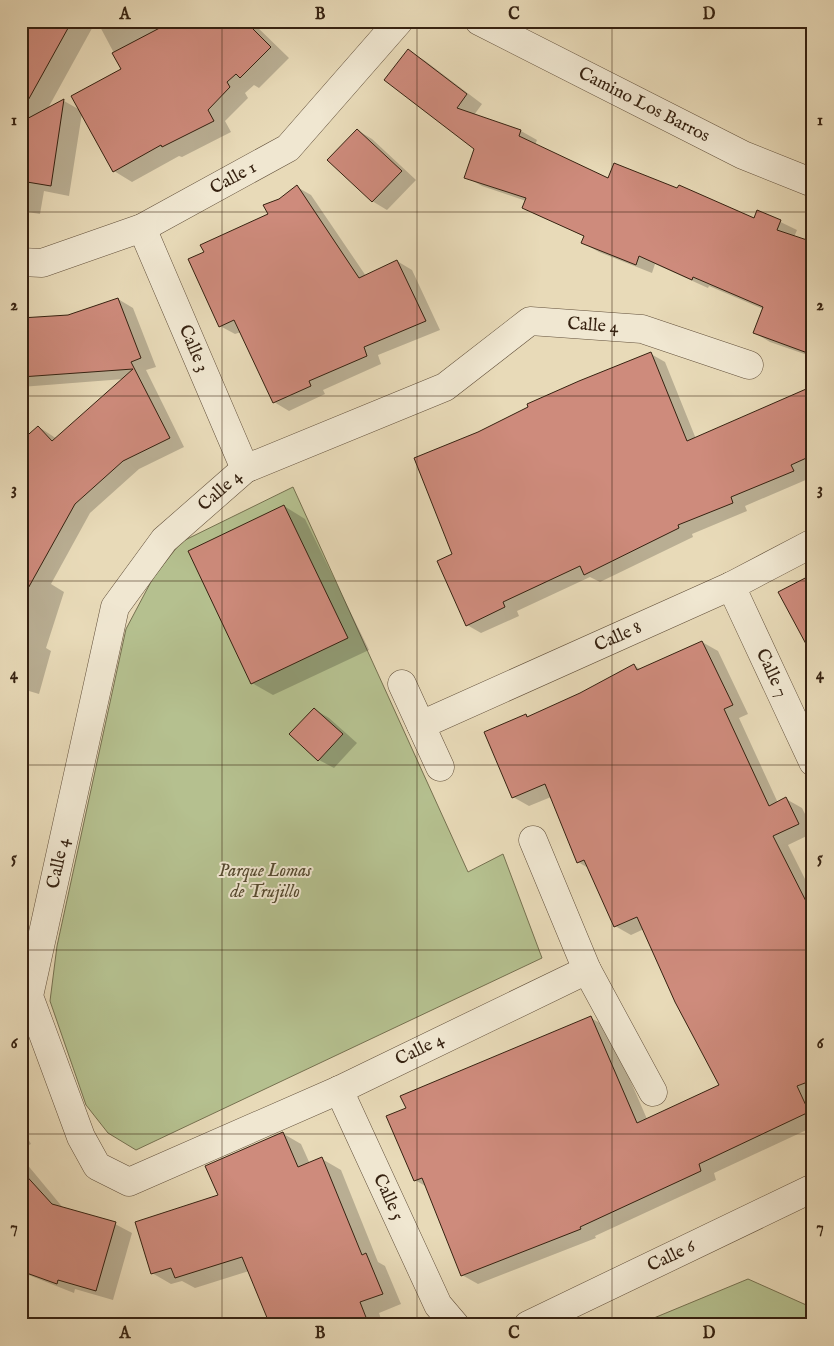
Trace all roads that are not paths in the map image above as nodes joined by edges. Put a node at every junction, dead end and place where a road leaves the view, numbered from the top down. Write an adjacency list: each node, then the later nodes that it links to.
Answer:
1 (399, 21): 4 (street, Calle 1)
2 (479, 21): 3 (street, Camino Los Barros)
3 (813, 183)
4 (142, 228): 5 (street, Calle 1); 7 (street, Calle 3)
5 (21, 262)
6 (749, 365): 7 (street, Calle 4)
7 (245, 469): 16 (street, Calle 4)
8 (813, 543): 9 (street, Calle 8)
9 (731, 586): 11 (street, Calle 8); 12 (street, Calle 7)
10 (402, 684): 11 (street)
11 (421, 725): 13 (street)
12 (813, 762)
13 (440, 767)
14 (533, 840): 15 (street)
15 (587, 970): 16 (street, Calle 4); 17 (street)
16 (339, 1090): 19 (street, Calle 5)
17 (653, 1092)
18 (813, 1188): 20 (street, Calle 6)
19 (446, 1315)
20 (528, 1325)

